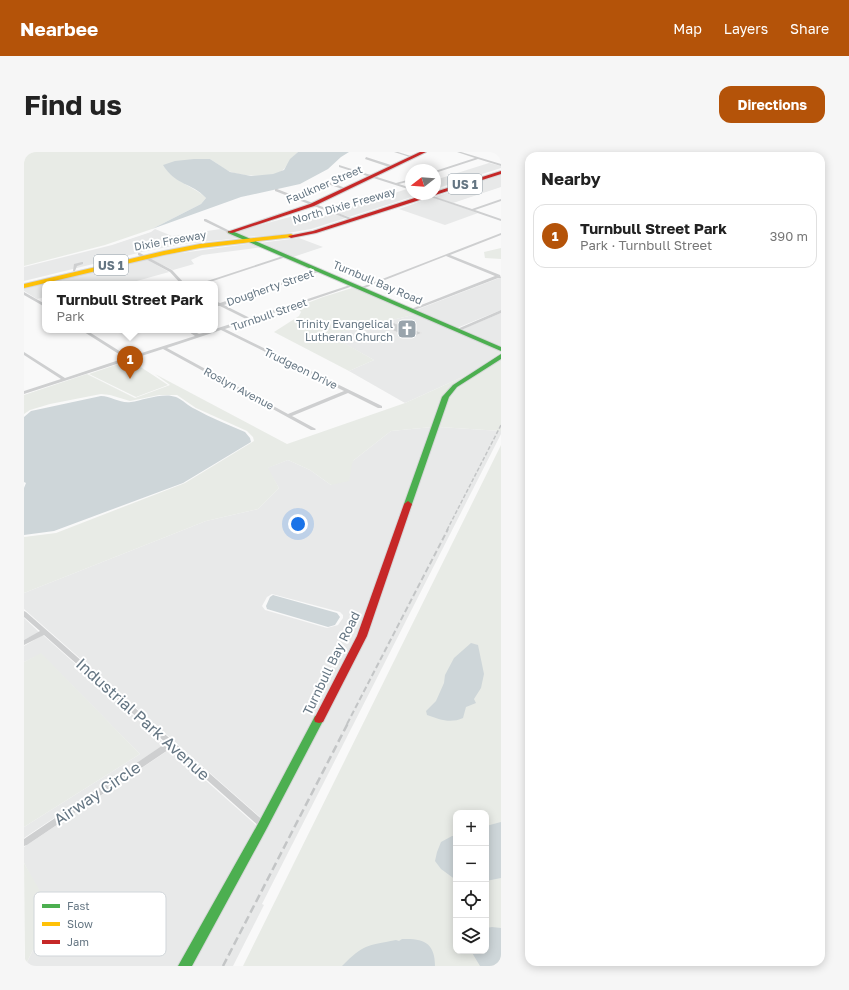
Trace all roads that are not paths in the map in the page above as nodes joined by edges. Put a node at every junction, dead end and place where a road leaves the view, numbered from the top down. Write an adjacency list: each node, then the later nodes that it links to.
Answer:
1 (396, 152): 4 (street)
2 (424, 152): 4 (street, Faulkner Street)
3 (461, 152): 6 (street)
4 (413, 157): 9 (street, Faulkner Street)
5 (366, 158): 9 (street)
6 (478, 158): 7 (street); 11 (street)
7 (501, 165)
8 (340, 166): 13 (street)
9 (393, 167): 13 (street, Faulkner Street)
10 (501, 168): 18 (street, North Dixie Freeway / US 1)
11 (441, 170)
12 (501, 172): 21 (street, North Dixie Freeway / US 1)
13 (373, 176): 16 (street); 20 (street, Faulkner Street)
14 (326, 182): 20 (street)
15 (405, 182): 16 (street)
16 (396, 184): 17 (street)
17 (405, 187)
18 (441, 189)
19 (276, 190): 25 (street)
20 (346, 190): 25 (street, Faulkner Street)
21 (441, 190)
22 (441, 199): 26 (street)
23 (410, 200): 27 (street, North Dixie Freeway / US 1)
24 (501, 200): 26 (street)
25 (312, 205): 27 (street); 30 (street, Faulkner Street)
26 (473, 210): 29 (street)
27 (352, 219): 32 (street, North Dixie Freeway / US 1)
28 (205, 220): 30 (street)
29 (501, 220)
30 (230, 232): 32 (street, Turnbull Bay Road)
31 (501, 234): 33 (street, Turnbull Street)
32 (248, 239): 34 (street, Dixie Freeway / US 1); 35 (street, Turnbull Bay Road)
33 (446, 255): 39 (street); 46 (street, Turnbull Street)
34 (141, 256): 37 (street, Dixie Freeway / US 1); 41 (street, Dixie Freeway / US 1); 42 (street)
35 (287, 256): 38 (street, Turnbull Bay Road); 43 (street)
36 (82, 263): 37 (street)
37 (74, 270): 44 (street, Dixie Freeway / US 1)
38 (320, 270): 46 (street, Turnbull Bay Road); 49 (street, Dougherty Street)
39 (500, 277): 51 (street)
40 (42, 281): 45 (street, Dixie Freeway / US 1)
41 (44, 281)
42 (180, 281)
43 (209, 281)
44 (24, 282)
45 (24, 286)
46 (358, 286): 51 (street, Turnbull Bay Road); 53 (street, Turnbull Street)
47 (24, 293): 48 (street)
48 (42, 304)
49 (218, 304)
50 (218, 304): 53 (street)
51 (412, 310): 56 (street, Turnbull Bay Road)
52 (501, 311): 56 (street)
53 (251, 320): 54 (street, Turnbull Street)
54 (222, 329): 55 (street, Turnbull Street); 67 (street, Trudgeon Drive)
55 (218, 330)
56 (458, 330): 62 (street, Turnbull Bay Road)
57 (88, 333): 65 (street)
58 (194, 333): 60 (street)
59 (209, 333): 60 (street, Turnbull Street)
60 (199, 336): 61 (street, Turnbull Street)
61 (164, 348): 65 (street, Turnbull Street); 70 (street, Roslyn Avenue)
62 (501, 349)
63 (24, 353): 66 (street)
64 (501, 356): 76 (street, Turnbull Bay Road)
65 (129, 359): 66 (street, Turnbull Street)
66 (65, 380): 68 (street, Turnbull Street)
67 (349, 391): 69 (street, Trudgeon Drive); 70 (street)
68 (24, 393)
69 (380, 407)
70 (289, 415): 71 (street, Roslyn Avenue)
71 (313, 429)
72 (24, 613): 73 (street, Industrial Park Avenue)
73 (44, 632): 74 (street); 75 (street, Industrial Park Avenue)
74 (24, 643)
75 (171, 744): 76 (street, Industrial Park Avenue); 77 (street, Airway Circle)
76 (263, 825): 78 (street, Turnbull Bay Road)
77 (24, 843)
78 (185, 966)

